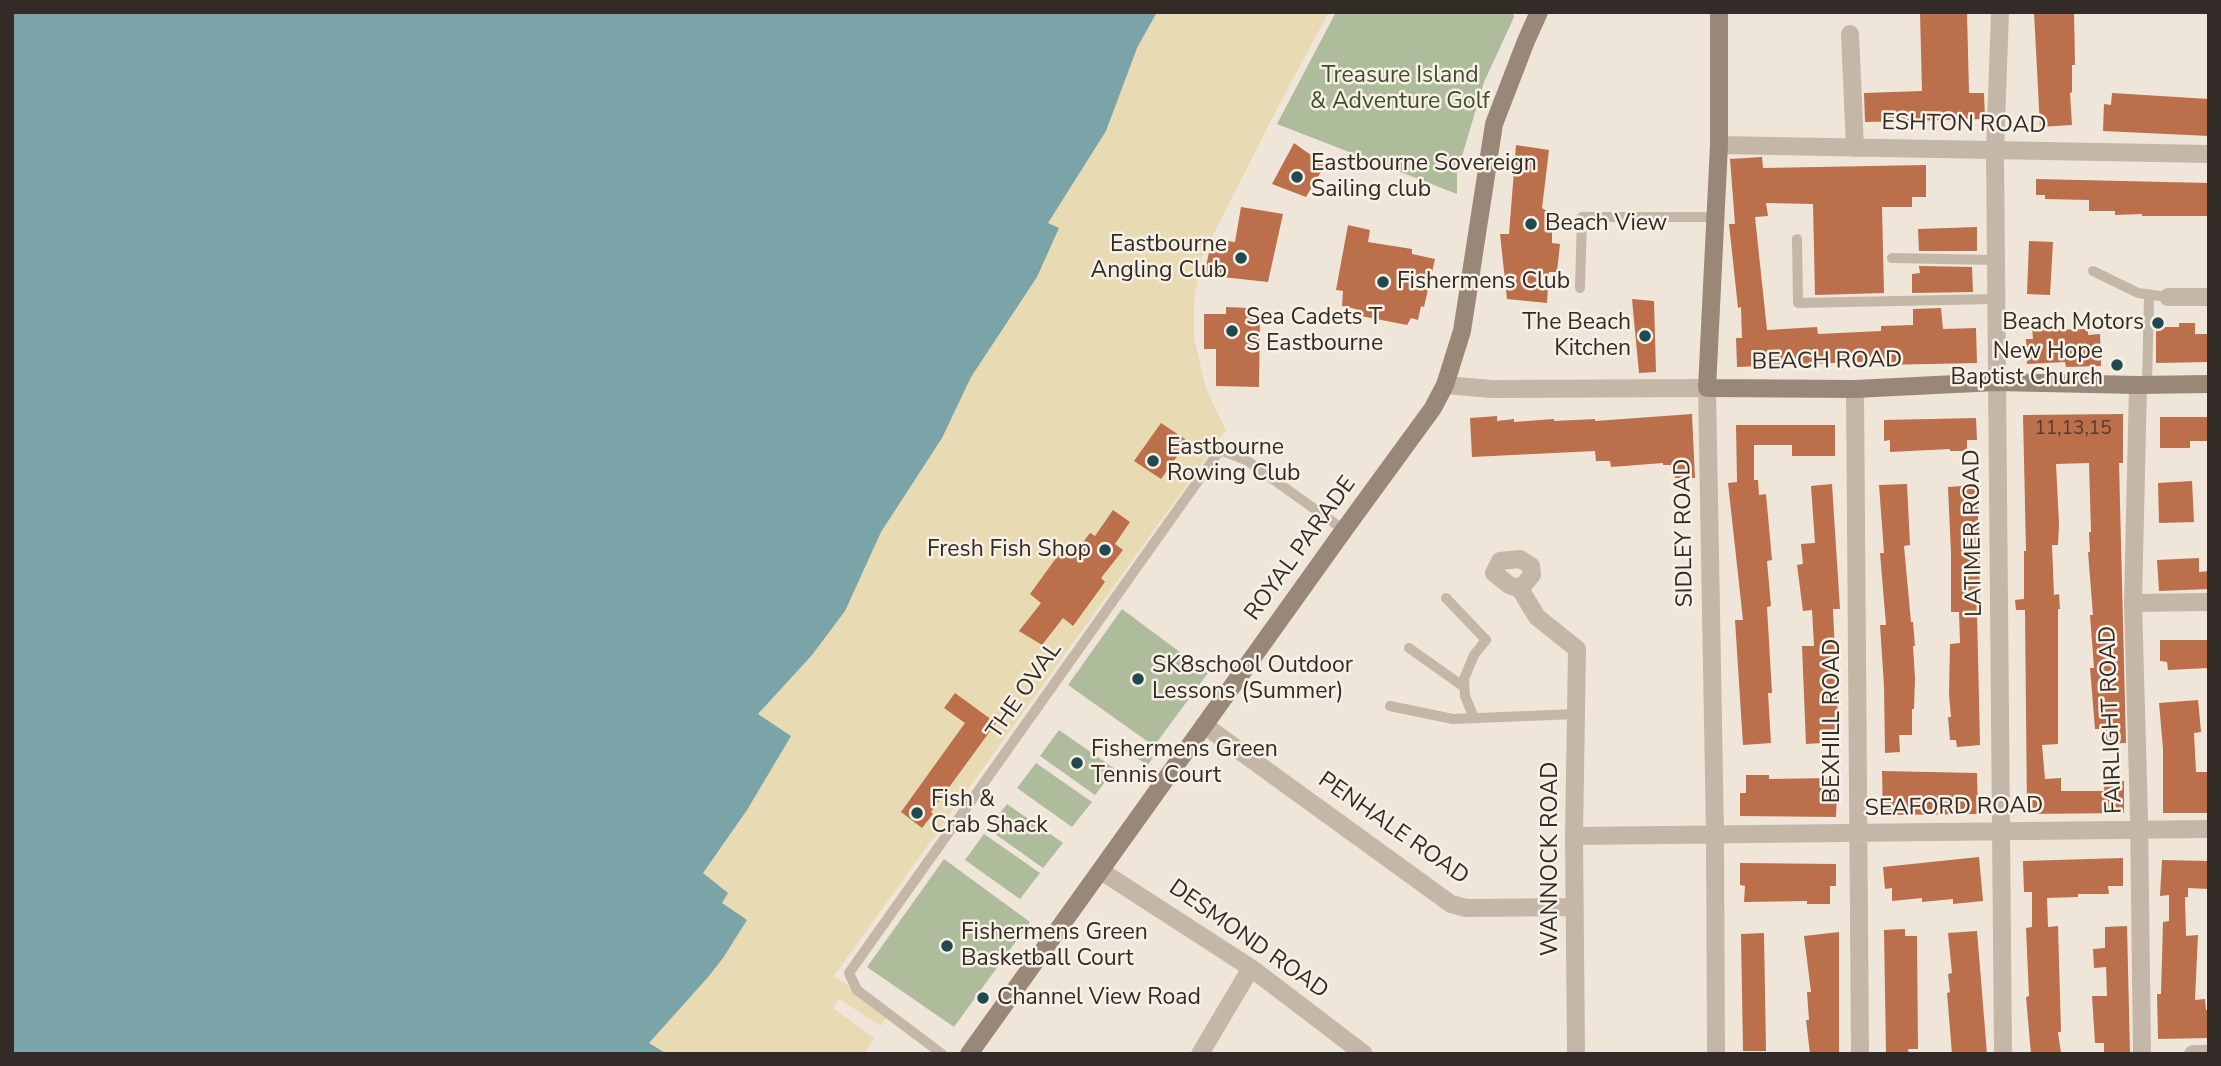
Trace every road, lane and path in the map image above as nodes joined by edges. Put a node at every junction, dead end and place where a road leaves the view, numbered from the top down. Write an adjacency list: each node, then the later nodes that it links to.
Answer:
1 (1539, 12): 21 (street, ROYAL PARADE)
2 (1719, 12): 5 (street, SIDLEY ROAD)
3 (2000, 12): 7 (street, LATIMER ROAD)
4 (1850, 34): 6 (street)
5 (1719, 145): 6 (street, ESHTON ROAD); 9 (street, SIDLEY ROAD)
6 (1855, 148): 7 (street, ESHTON ROAD)
7 (1995, 151): 8 (street, ESHTON ROAD); 12 (street, LATIMER ROAD)
8 (2209, 154)
9 (1716, 218): 14 (lane); 23 (street, SIDLEY ROAD)
10 (1797, 239): 18 (lane)
11 (1892, 258): 12 (lane)
12 (1996, 260): 18 (street, LATIMER ROAD)
13 (2093, 271): 15 (lane)
14 (1580, 288)
15 (2149, 295): 16 (lane); 22 (lane)
16 (2168, 297): 17 (street)
17 (2209, 297)
18 (1996, 299): 19 (street, LATIMER ROAD)
19 (1996, 382): 22 (street, BEACH ROAD); 24 (street, BEACH ROAD); 38 (street, LATIMER ROAD)
20 (2209, 384): 22 (street, BEACH ROAD)
21 (1445, 385): 23 (street, BEACH ROAD); 25 (street, ROYAL PARADE)
22 (2142, 385): 28 (street, FAIRLIGHT ROAD)
23 (1707, 388): 24 (street, BEACH ROAD); 39 (street, SIDLEY ROAD)
24 (1856, 388): 40 (street, BEXHILL ROAD)
25 (1344, 530): 35 (street, ROYAL PARADE); 45 (lane, THE OVAL)
26 (1520, 589): 33 (street, WANNOCK ROAD)
27 (1446, 598): 31 (lane)
28 (2133, 603): 29 (street); 36 (street, FAIRLIGHT ROAD)
29 (2209, 603)
30 (1409, 648): 31 (lane)
31 (1464, 687): 34 (lane)
32 (1390, 706): 34 (lane)
33 (1576, 714): 34 (lane); 41 (street, WANNOCK ROAD)
34 (1474, 718)
35 (1204, 724): 42 (street, ROYAL PARADE); 43 (street, PENHALE ROAD)
36 (2139, 829): 37 (street, SEAFORD ROAD); 38 (street, SEAFORD ROAD); 53 (street, FAIRLIGHT ROAD)
37 (2209, 829)
38 (2001, 832): 40 (street, SEAFORD ROAD); 52 (street, LATIMER ROAD)
39 (1715, 834): 40 (street, SEAFORD ROAD); 41 (street, SEAFORD ROAD); 50 (street, SIDLEY ROAD)
40 (1858, 834): 51 (street, BEXHILL ROAD)
41 (1574, 836): 43 (street, WANNOCK ROAD)
42 (1101, 871): 44 (street, DESMOND ROAD); 46 (street, ROYAL PARADE)
43 (1575, 907): 49 (street, WANNOCK ROAD)
44 (1251, 968): 47 (street); 48 (street, DESMOND ROAD)
45 (942, 1054)
46 (969, 1054)
47 (1200, 1054)
48 (1364, 1054)
49 (1576, 1054)
50 (1716, 1054)
51 (1860, 1054)
52 (2003, 1054)
53 (2142, 1054)
54 (2193, 1054): 55 (street)
55 (2209, 1054)

